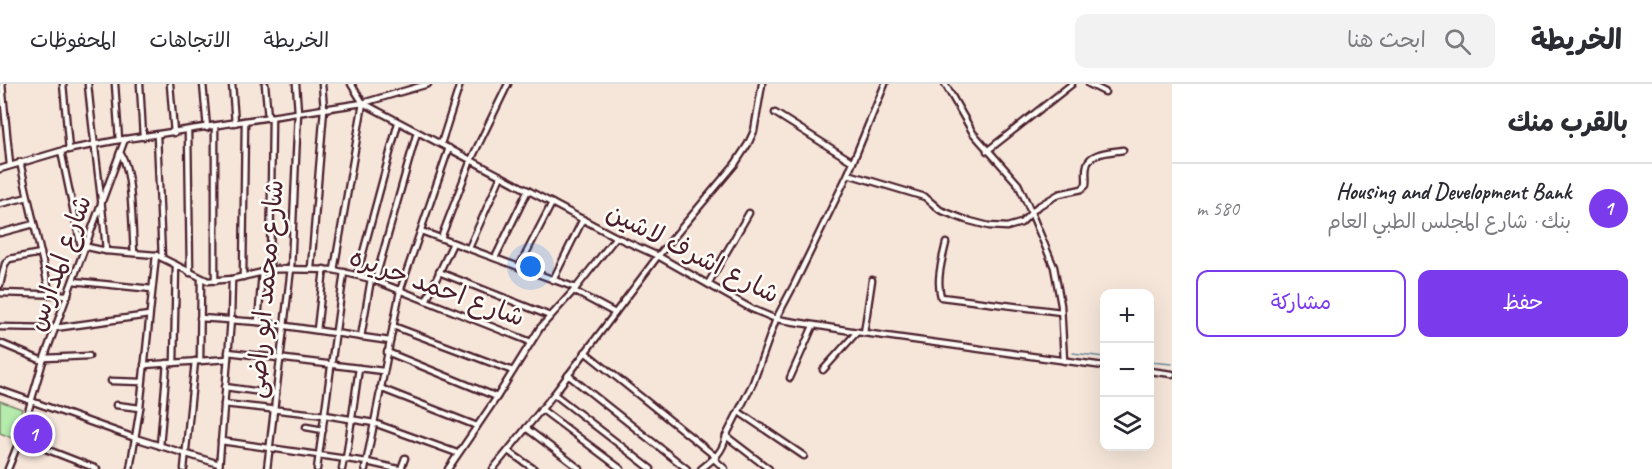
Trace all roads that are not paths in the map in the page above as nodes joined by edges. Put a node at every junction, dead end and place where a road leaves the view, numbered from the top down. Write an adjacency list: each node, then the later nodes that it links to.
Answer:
1 (2, 84): 51 (street)
2 (63, 84): 43 (street)
3 (88, 84): 41 (street)
4 (115, 84): 39 (street)
5 (140, 84): 37 (street)
6 (170, 84): 35 (street)
7 (203, 84): 32 (street)
8 (232, 84): 29 (street)
9 (265, 84): 27 (street)
10 (296, 84): 25 (street, شارع محمد ابو راضى)
11 (322, 84): 24 (street)
12 (351, 84): 23 (street)
13 (428, 84): 21 (street)
14 (460, 84): 40 (street)
15 (508, 84): 48 (street)
16 (760, 84): 76 (street)
17 (885, 84): 50 (street)
18 (945, 84): 46 (street)
19 (1072, 84): 46 (street)
20 (1089, 84): 22 (street)
21 (416, 86): 23 (street)
22 (1105, 92)
23 (363, 103): 24 (street); 30 (street, شارع اشرف لاشين); 85 (street)
24 (324, 109): 25 (street); 82 (street)
25 (298, 112): 27 (street); 81 (street, شارع محمد ابو راضى)
26 (775, 113): 50 (street)
27 (270, 117): 28 (street); 84 (street)
28 (245, 121): 29 (street); 92 (street)
29 (235, 123): 31 (street)
30 (398, 123): 34 (street, شارع اشرف لاشين); 90 (street)
31 (215, 126): 32 (street); 99 (street)
32 (207, 128): 33 (street)
33 (188, 131): 35 (street); 89 (street)
34 (417, 132): 40 (street, شارع اشرف لاشين); 95 (street)
35 (174, 133): 36 (street)
36 (157, 135): 37 (street); 77 (street)
37 (143, 137): 38 (street)
38 (125, 139): 39 (street); 47 (street, شارع المدارس)
39 (118, 140): 41 (street)
40 (441, 144): 42 (street, شارع اشرف لاشين)
41 (93, 146): 43 (street); 57 (street)
42 (449, 148): 48 (street, شارع اشرف لاشين); 64 (street)
43 (69, 150): 45 (street)
44 (1123, 150): 61 (street)
45 (61, 151): 49 (street); 70 (street)
46 (987, 151): 61 (street)
47 (120, 153): 57 (street, شارع المدارس); 74 (street)
48 (471, 160): 54 (street, شارع اشرف لاشين); 67 (street)
49 (20, 162): 51 (street); 56 (street)
50 (853, 162): 53 (street)
51 (10, 165): 52 (street)
52 (0, 169)
53 (848, 174): 61 (street); 115 (street)
54 (501, 176): 55 (street, شارع اشرف لاشين); 71 (street)
55 (528, 190): 58 (street, شارع اشرف لاشين); 78 (street)
56 (28, 197): 59 (street); 63 (street)
57 (103, 202): 70 (street, شارع المدارس); 72 (street)
58 (552, 203): 62 (street, شارع اشرف لاشين); 80 (street)
59 (0, 204)
60 (749, 213): 100 (street)
61 (1032, 214): 109 (street)
62 (583, 219): 66 (street, شارع اشرف لاشين); 96 (street)
63 (34, 224): 65 (street); 73 (street)
64 (421, 231): 67 (street); 104 (street)
65 (0, 233)
66 (616, 237): 76 (street, شارع اشرف لاشين); 103 (street)
67 (441, 238): 68 (street)
68 (453, 243): 71 (street); 88 (street)
69 (946, 243): 109 (street)
70 (86, 247): 72 (street, شارع احمد حريره); 98 (street, شارع المدارس)
71 (469, 248): 78 (street)
72 (106, 251): 74 (street, شارع احمد حريره)
73 (41, 253): 91 (street); 106 (street)
74 (134, 253): 75 (street, شارع احمد حريره)
75 (156, 255): 77 (street, شارع احمد حريره); 102 (street)
76 (658, 256): 100 (street, شارع اشرف لاشين); 110 (street)
77 (162, 258): 79 (street, شارع احمد حريره)
78 (495, 258): 80 (street)
79 (176, 265): 89 (street, شارع احمد حريره); 140 (street)
80 (519, 267): 96 (street)
81 (291, 268): 82 (street, شارع احمد حريره); 84 (street, شارع احمد حريره); 117 (street, شارع محمد ابو راضى)
82 (311, 268): 83 (street, شارع احمد حريره)
83 (324, 269): 85 (street, شارع احمد حريره); 122 (street)
84 (270, 270): 86 (street, شارع احمد حريره)
85 (334, 270): 87 (street, شارع احمد حريره)
86 (262, 272): 92 (street, شارع احمد حريره); 116 (street)
87 (344, 272): 90 (street, شارع احمد حريره); 124 (street)
88 (439, 272): 108 (street); 112 (street)
89 (190, 273): 93 (street, شارع احمد حريره)
90 (357, 275): 95 (street, شارع احمد حريره)
91 (1, 276): 101 (street)
92 (243, 277): 94 (street, شارع احمد حريره)
93 (201, 279): 99 (street, شارع احمد حريره); 113 (street)
94 (232, 279): 99 (street, شارع احمد حريره); 114 (street)
95 (373, 280): 104 (street, شارع احمد حريره); 126 (street)
96 (553, 280): 103 (street)
97 (872, 280): 125 (street)
98 (73, 281): 102 (street); 107 (street, شارع المدارس)
99 (215, 281)
100 (708, 284): 115 (street, شارع اشرف لاشين)
101 (0, 285)
102 (152, 289): 111 (street)
103 (575, 290): 110 (street); 112 (street)
104 (400, 291): 108 (street, شارع احمد حريره); 118 (street)
105 (0, 293): 106 (street)
106 (50, 294): 107 (street)
107 (68, 295): 121 (street, شارع المدارس)
108 (426, 301): 128 (street, شارع احمد حريره)
109 (1061, 312): 138 (street)
110 (615, 313): 132 (street)
111 (149, 315): 121 (street); 142 (street)
112 (549, 316): 128 (street)
113 (200, 318): 114 (street); 137 (street)
114 (231, 319): 116 (street); 130 (street)
115 (776, 319): 119 (street, شارع اشرف لاشين); 166 (street)
116 (258, 322): 117 (street)
117 (285, 326): 122 (street); 134 (street, شارع محمد ابو راضى)
118 (393, 326): 127 (street); 147 (street)
119 (813, 326): 123 (street, شارع اشرف لاشين); 151 (street)
120 (0, 327): 121 (street)
121 (55, 328): 135 (street, شارع المدارس)
122 (317, 330): 124 (street)
123 (857, 332): 125 (street, شارع اشرف لاشين); 145 (street)
124 (337, 333): 126 (street); 141 (street)
125 (864, 333): 138 (street, شارع اشرف لاشين)
126 (362, 337): 127 (street)
127 (390, 341): 131 (street)
128 (531, 342): 147 (street)
129 (0, 343): 135 (street)
130 (228, 352): 134 (street); 136 (street)
131 (387, 352): 146 (street); 159 (street)
132 (585, 352): 150 (street); 187 (street)
133 (89, 356): 135 (street)
134 (280, 358): 141 (street); 157 (street, شارع محمد ابو راضى)
135 (44, 359): 160 (street, شارع المدارس)
136 (228, 359): 137 (street); 154 (street)
137 (198, 361): 140 (street); 182 (street)
138 (1064, 361): 143 (street, شارع اشرف لاشين)
139 (167, 363): 140 (street); 142 (street); 178 (street)
140 (174, 363)
141 (332, 364): 144 (street); 167 (street)
142 (144, 365): 153 (street)
143 (1100, 366)
144 (359, 368): 146 (street); 168 (street)
145 (823, 370)
146 (383, 371): 155 (street)
147 (513, 371): 159 (street)
148 (1154, 372): 149 (street)
149 (1172, 374)
150 (568, 375): 158 (street); 205 (street)
151 (790, 378)
152 (111, 381): 153 (street)
153 (142, 382): 163 (street)
154 (225, 387): 157 (street); 161 (street)
155 (380, 388): 169 (street); 170 (street)
156 (0, 390): 160 (street)
157 (276, 394): 164 (street, شارع محمد ابو راضى)
158 (554, 394): 165 (street); 204 (street)
159 (497, 397): 170 (street)
160 (32, 400): 175 (street); 176 (street, شارع المدارس)
161 (224, 404): 164 (street); 177 (street)
162 (116, 405): 163 (street)
163 (140, 408): 175 (street)
164 (274, 409): 167 (street); 179 (street, شارع محمد ابو راضى)
165 (541, 409): 172 (street); 203 (street)
166 (740, 412): 174 (street); 184 (street)
167 (325, 415): 168 (street); 173 (street)
168 (352, 419): 169 (street); 185 (street)
169 (374, 423): 181 (street); 188 (street)
170 (477, 426): 181 (street)
171 (306, 427): 173 (street)
172 (526, 428): 180 (street); 202 (street)
173 (323, 430): 183 (street)
174 (726, 436): 187 (street); 208 (street)
175 (135, 438): 178 (street); 192 (street)
176 (20, 439): 190 (street, شارع المدارس); 191 (street)
177 (221, 441): 179 (street); 189 (street)
178 (160, 446): 182 (street)
179 (270, 447): 183 (street); 194 (street, شارع محمد ابو راضى)
180 (508, 451): 200 (street); 201 (street)
181 (458, 453): 199 (street)
182 (186, 455): 189 (street); 193 (street)
183 (319, 455): 185 (street); 195 (street)
184 (804, 456)
185 (345, 458): 188 (street); 196 (street)
186 (405, 458): 198 (street)
187 (715, 458): 206 (street); 207 (street)
188 (367, 462): 197 (street); 198 (street)
189 (219, 467)
190 (8, 469)
191 (98, 469)
192 (130, 469)
193 (184, 469)
194 (267, 469)
195 (317, 469)
196 (342, 469)
197 (365, 469)
198 (399, 469)
199 (448, 469)
200 (493, 469)
201 (534, 469)
202 (580, 469)
203 (621, 469)
204 (651, 469)
205 (687, 469)
206 (701, 469)
207 (725, 469)
208 (769, 469)

